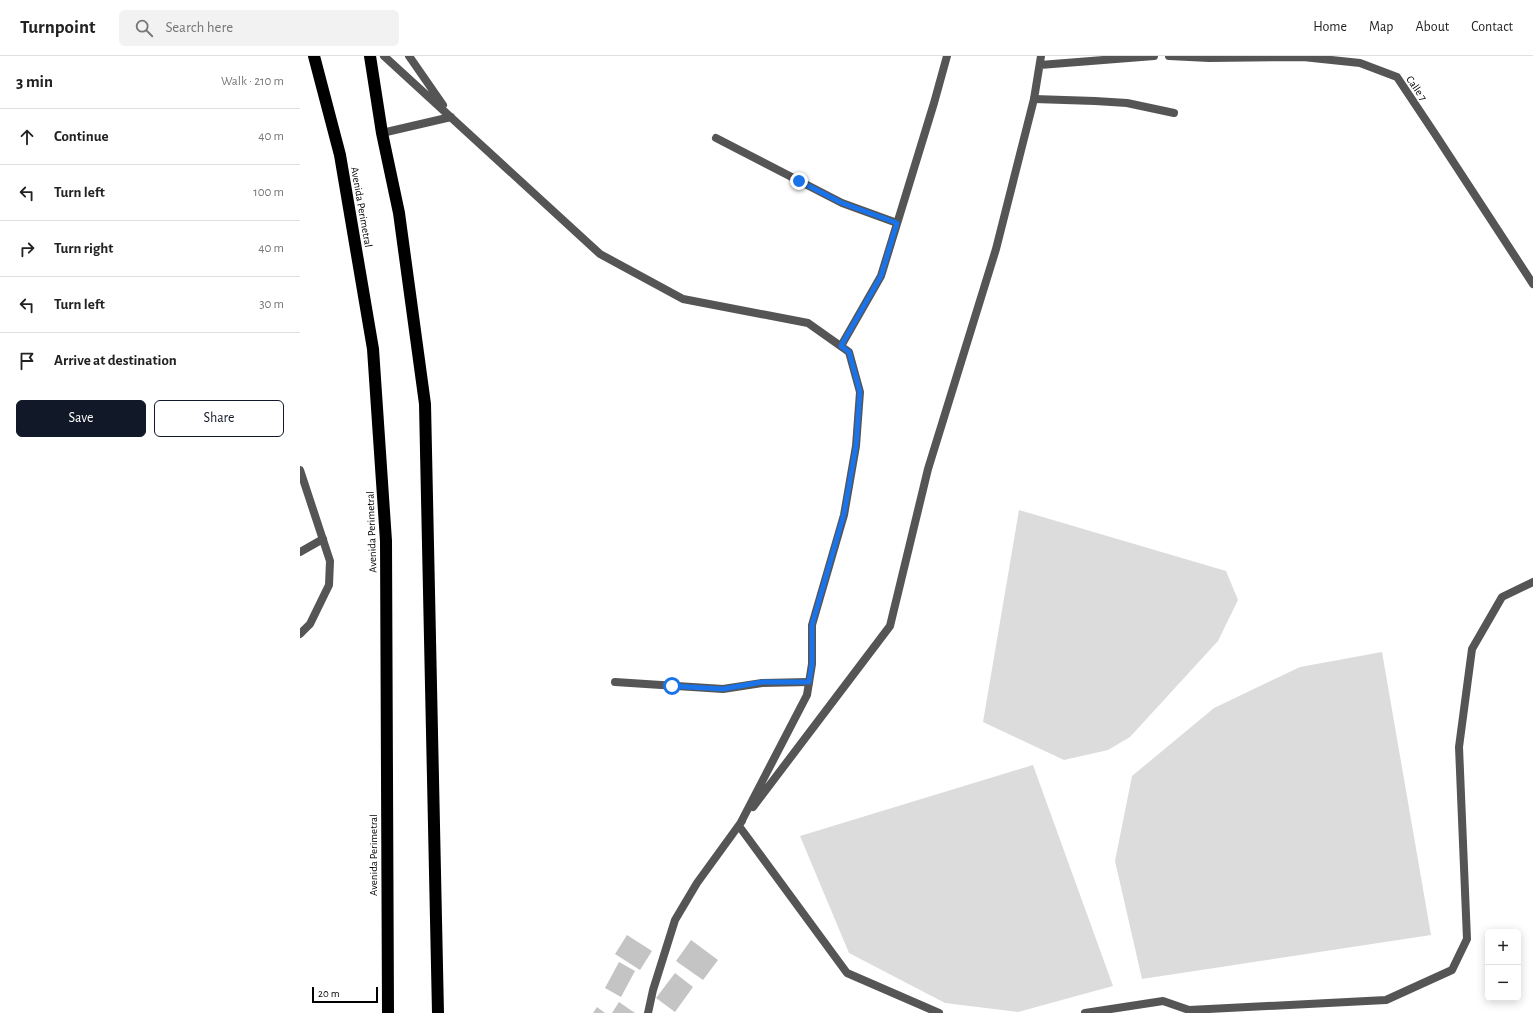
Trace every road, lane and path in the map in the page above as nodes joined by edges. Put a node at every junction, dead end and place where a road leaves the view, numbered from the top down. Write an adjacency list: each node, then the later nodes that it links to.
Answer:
1 (314, 56): 28 (highway, Avenida Perimetral)
2 (370, 56): 14 (highway)
3 (384, 56): 13 (street)
4 (409, 56): 13 (street)
5 (947, 56): 16 (street)
6 (1041, 56): 10 (street)
7 (1154, 56): 10 (street)
8 (1169, 56): 9 (street, Calle 7)
9 (1261, 57): 17 (street, Calle 7)
10 (1040, 65): 11 (street)
11 (1034, 99): 12 (street); 26 (street)
12 (1174, 113)
13 (451, 117): 14 (street); 18 (street)
14 (382, 133): 29 (highway)
15 (716, 138): 16 (street)
16 (897, 223): 18 (street)
17 (1533, 284)
18 (841, 346): 25 (street)
19 (300, 470): 20 (street)
20 (323, 539): 21 (street); 23 (street)
21 (300, 552)
22 (1533, 582): 27 (street)
23 (300, 634)
24 (615, 682): 25 (street)
25 (809, 682): 26 (street)
26 (739, 826): 30 (street); 31 (street)
27 (1127, 1010): 32 (street)
28 (388, 1013)
29 (438, 1013)
30 (648, 1013)
31 (939, 1013)
32 (1090, 1013)

